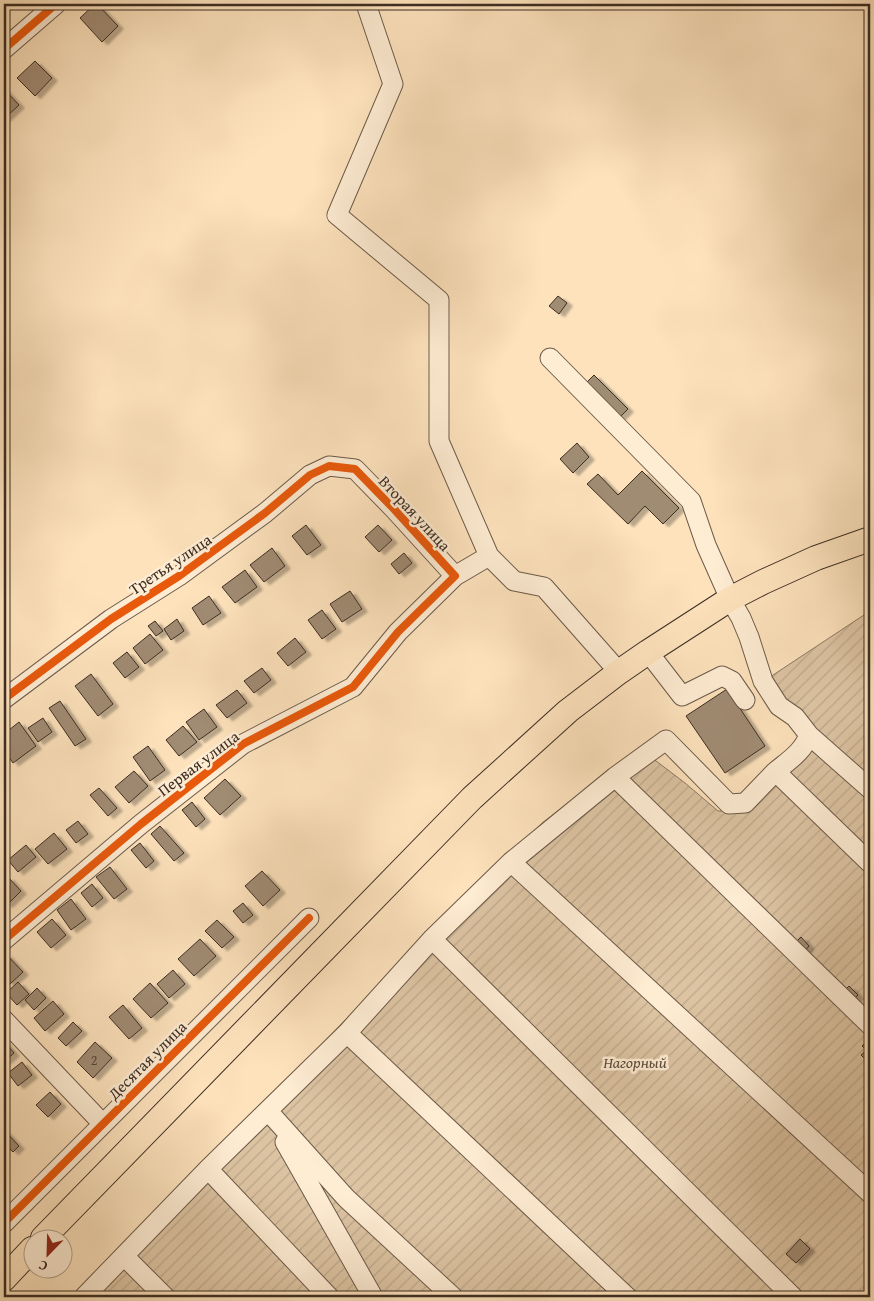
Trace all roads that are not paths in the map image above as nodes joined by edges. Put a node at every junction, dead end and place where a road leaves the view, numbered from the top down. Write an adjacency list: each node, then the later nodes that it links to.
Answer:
1 (56, 4): 3 (street)
2 (366, 4): 7 (street)
3 (4, 49)
4 (550, 358): 9 (street)
5 (354, 469): 8 (street, Вторая улица); 12 (street, Третья улица)
6 (870, 539): 9 (main road)
7 (489, 556): 8 (street, Первая улица); 11 (street)
8 (455, 576): 22 (street, Первая улица)
9 (730, 599): 10 (main road); 14 (street)
10 (648, 652): 11 (main road); 13 (street)
11 (619, 672): 31 (main road)
12 (4, 699)
13 (745, 700)
14 (809, 735): 15 (street); 17 (street)
15 (776, 772): 16 (street); 19 (street)
16 (615, 777): 18 (street); 24 (street)
17 (870, 789)
18 (511, 862): 21 (street); 29 (street)
19 (870, 863)
20 (309, 918): 27 (street, Десятая улица)
21 (432, 939): 25 (street); 41 (street)
22 (4, 940)
23 (4, 1020): 27 (street)
24 (870, 1025)
25 (347, 1033): 26 (street); 40 (street)
26 (268, 1112): 28 (street); 38 (street); 39 (street)
27 (103, 1124): 30 (street, Десятая улица)
28 (208, 1169): 32 (street); 37 (street)
29 (870, 1193)
30 (4, 1223)
31 (53, 1228)
32 (124, 1256): 35 (street); 36 (street)
33 (22, 1260): 34 (main road)
34 (4, 1279)
35 (84, 1297)
36 (165, 1297)
37 (329, 1297)
38 (373, 1297)
39 (453, 1297)
40 (627, 1297)
41 (793, 1297)

